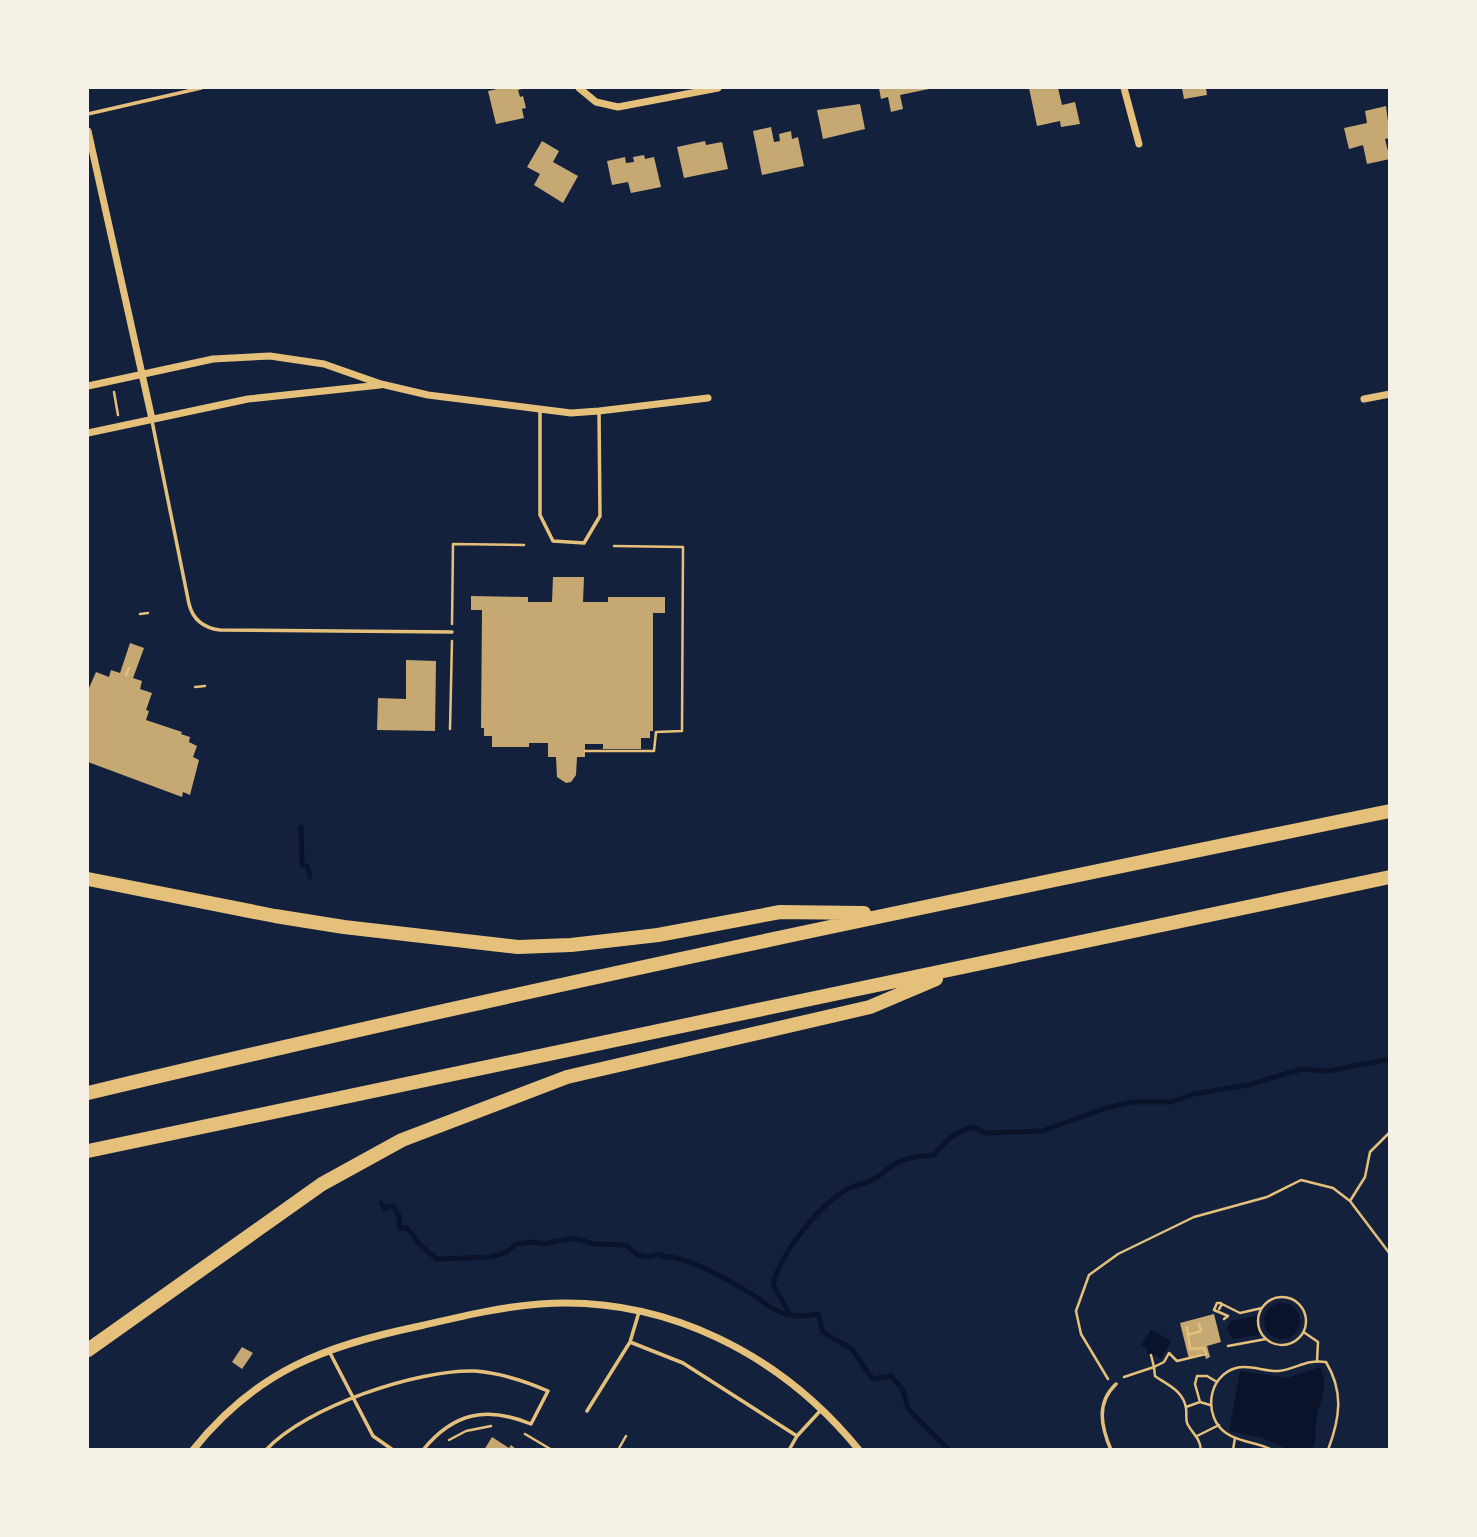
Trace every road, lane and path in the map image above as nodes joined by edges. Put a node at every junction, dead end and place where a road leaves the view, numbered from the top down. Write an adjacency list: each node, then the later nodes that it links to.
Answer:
1 (201, 88): 5 (lane)
2 (579, 88): 3 (street)
3 (718, 88)
4 (1124, 88): 7 (street)
5 (88, 114)
6 (88, 131): 8 (street)
7 (1139, 144)
8 (141, 373): 9 (street); 10 (street); 18 (street)
9 (382, 384): 15 (street); 18 (street)
10 (88, 386)
11 (114, 389): 17 (path)
12 (1390, 394): 14 (street)
13 (708, 398): 16 (street)
14 (1364, 399)
15 (540, 409): 16 (street); 16 (lane)
16 (599, 411)
17 (118, 415)
18 (152, 419): 19 (street); 24 (lane)
19 (88, 433)
20 (524, 545): 24 (path)
21 (614, 546): 30 (path)
22 (148, 613): 23 (path)
23 (140, 614)
24 (452, 632): 29 (path)
25 (129, 667): 26 (path)
26 (126, 675)
27 (205, 686): 28 (path)
28 (195, 687)
29 (450, 729)
30 (585, 751)
31 (1390, 811): 34 (highway)
32 (1390, 877): 35 (highway)
33 (88, 879): 34 (highway)
34 (890, 914): 36 (highway)
35 (966, 966): 38 (highway); 54 (highway)
36 (88, 1093)
37 (1390, 1132): 39 (path)
38 (88, 1152)
39 (1350, 1201): 40 (path); 59 (path)
40 (1390, 1254)
41 (1222, 1304): 42 (path); 43 (path); 45 (path)
42 (1262, 1308): 48 (path); 50 (path)
43 (1219, 1309)
44 (639, 1312): 51 (lane); 53 (street); 64 (street)
45 (1224, 1319)
46 (1199, 1324): 49 (path)
47 (1187, 1327): 49 (path)
48 (1304, 1332): 50 (path); 56 (path)
49 (1188, 1335): 57 (path)
50 (1266, 1339): 52 (path)
51 (630, 1342): 65 (lane); 70 (lane)
52 (1228, 1346)
53 (328, 1349): 60 (lane); 74 (street)
54 (88, 1350)
55 (1150, 1355): 57 (path)
56 (1317, 1361): 58 (path); 86 (path)
57 (1154, 1367): 59 (path); 63 (path)
58 (1217, 1382): 61 (path); 62 (path)
59 (1115, 1385): 82 (lane)
60 (353, 1398): 75 (lane); 76 (lane); 77 (lane)
61 (1200, 1402): 62 (path); 63 (path)
62 (1211, 1405): 66 (path)
63 (1186, 1407): 71 (path)
64 (822, 1408): 70 (lane); 81 (street)
65 (587, 1411)
66 (1219, 1425): 71 (path); 72 (path)
67 (498, 1426): 73 (path)
68 (518, 1431): 78 (path)
69 (626, 1436): 79 (path)
70 (797, 1436): 80 (lane)
71 (1197, 1436): 83 (path)
72 (1235, 1438): 84 (path); 85 (path)
73 (447, 1441)
74 (193, 1450)
75 (266, 1450)
76 (393, 1450)
77 (423, 1450)
78 (552, 1450)
79 (618, 1450)
80 (789, 1450)
81 (859, 1450)
82 (1111, 1450)
83 (1201, 1450)
84 (1233, 1450)
85 (1272, 1450)
86 (1328, 1450)

